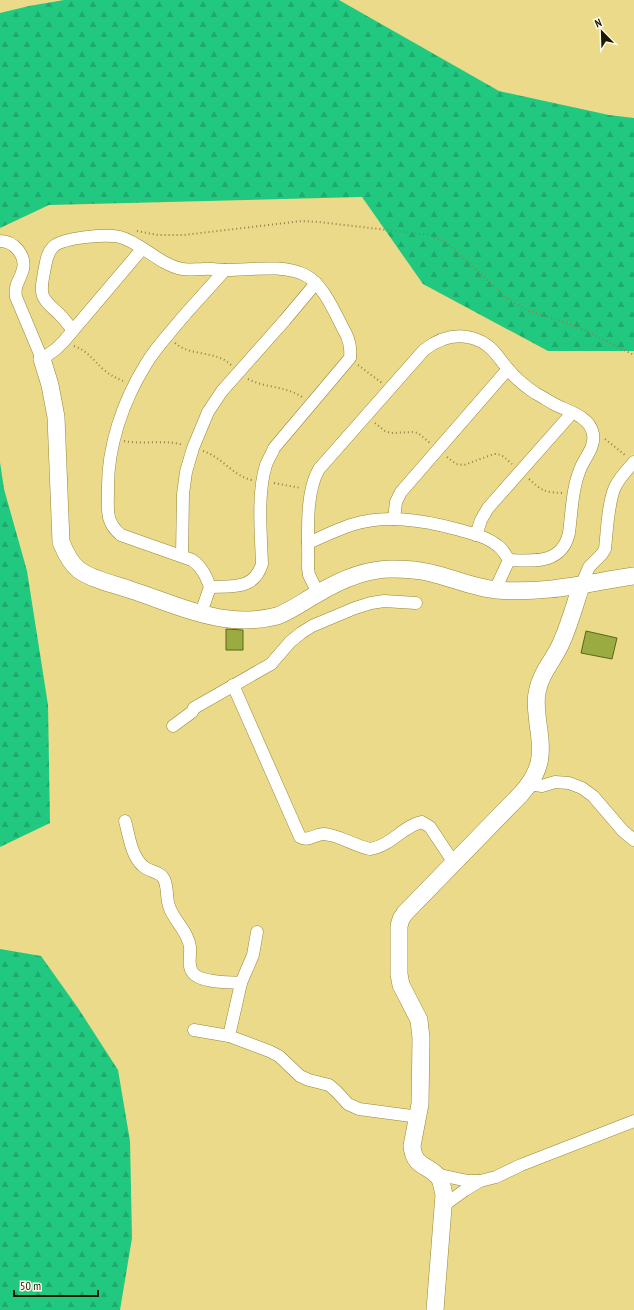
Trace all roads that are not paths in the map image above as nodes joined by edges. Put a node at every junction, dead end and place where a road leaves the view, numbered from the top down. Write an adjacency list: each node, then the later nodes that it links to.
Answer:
1 (0, 240): 6 (street)
2 (142, 249): 3 (street); 5 (street); 5 (street)
3 (225, 270): 4 (street); 13 (street)
4 (316, 283): 13 (street); 17 (street)
5 (73, 330): 6 (street)
6 (42, 359): 21 (street)
7 (508, 369): 8 (street); 10 (street); 12 (street)
8 (572, 413): 11 (street); 14 (street)
9 (634, 462): 16 (street)
10 (394, 519): 11 (street); 12 (street)
11 (476, 535): 14 (street)
12 (308, 543): 19 (street)
13 (182, 556): 17 (street)
14 (509, 560): 18 (street)
15 (634, 576): 16 (street)
16 (581, 586): 18 (street); 24 (street)
17 (210, 587): 21 (street)
18 (495, 590): 19 (street)
19 (318, 593): 21 (street)
20 (416, 603): 22 (street)
21 (201, 613)
22 (233, 685): 23 (street); 27 (street)
23 (173, 726)
24 (530, 784): 26 (street); 27 (street)
25 (126, 821): 29 (street)
26 (634, 840)
27 (454, 863): 32 (street)
28 (257, 932): 29 (street)
29 (241, 983): 31 (street)
30 (194, 1030): 31 (street)
31 (229, 1036): 32 (street)
32 (419, 1117): 34 (street)
33 (634, 1121): 35 (street)
34 (435, 1174): 35 (street); 36 (street)
35 (480, 1181): 36 (street)
36 (443, 1206): 37 (street)
37 (435, 1310)

